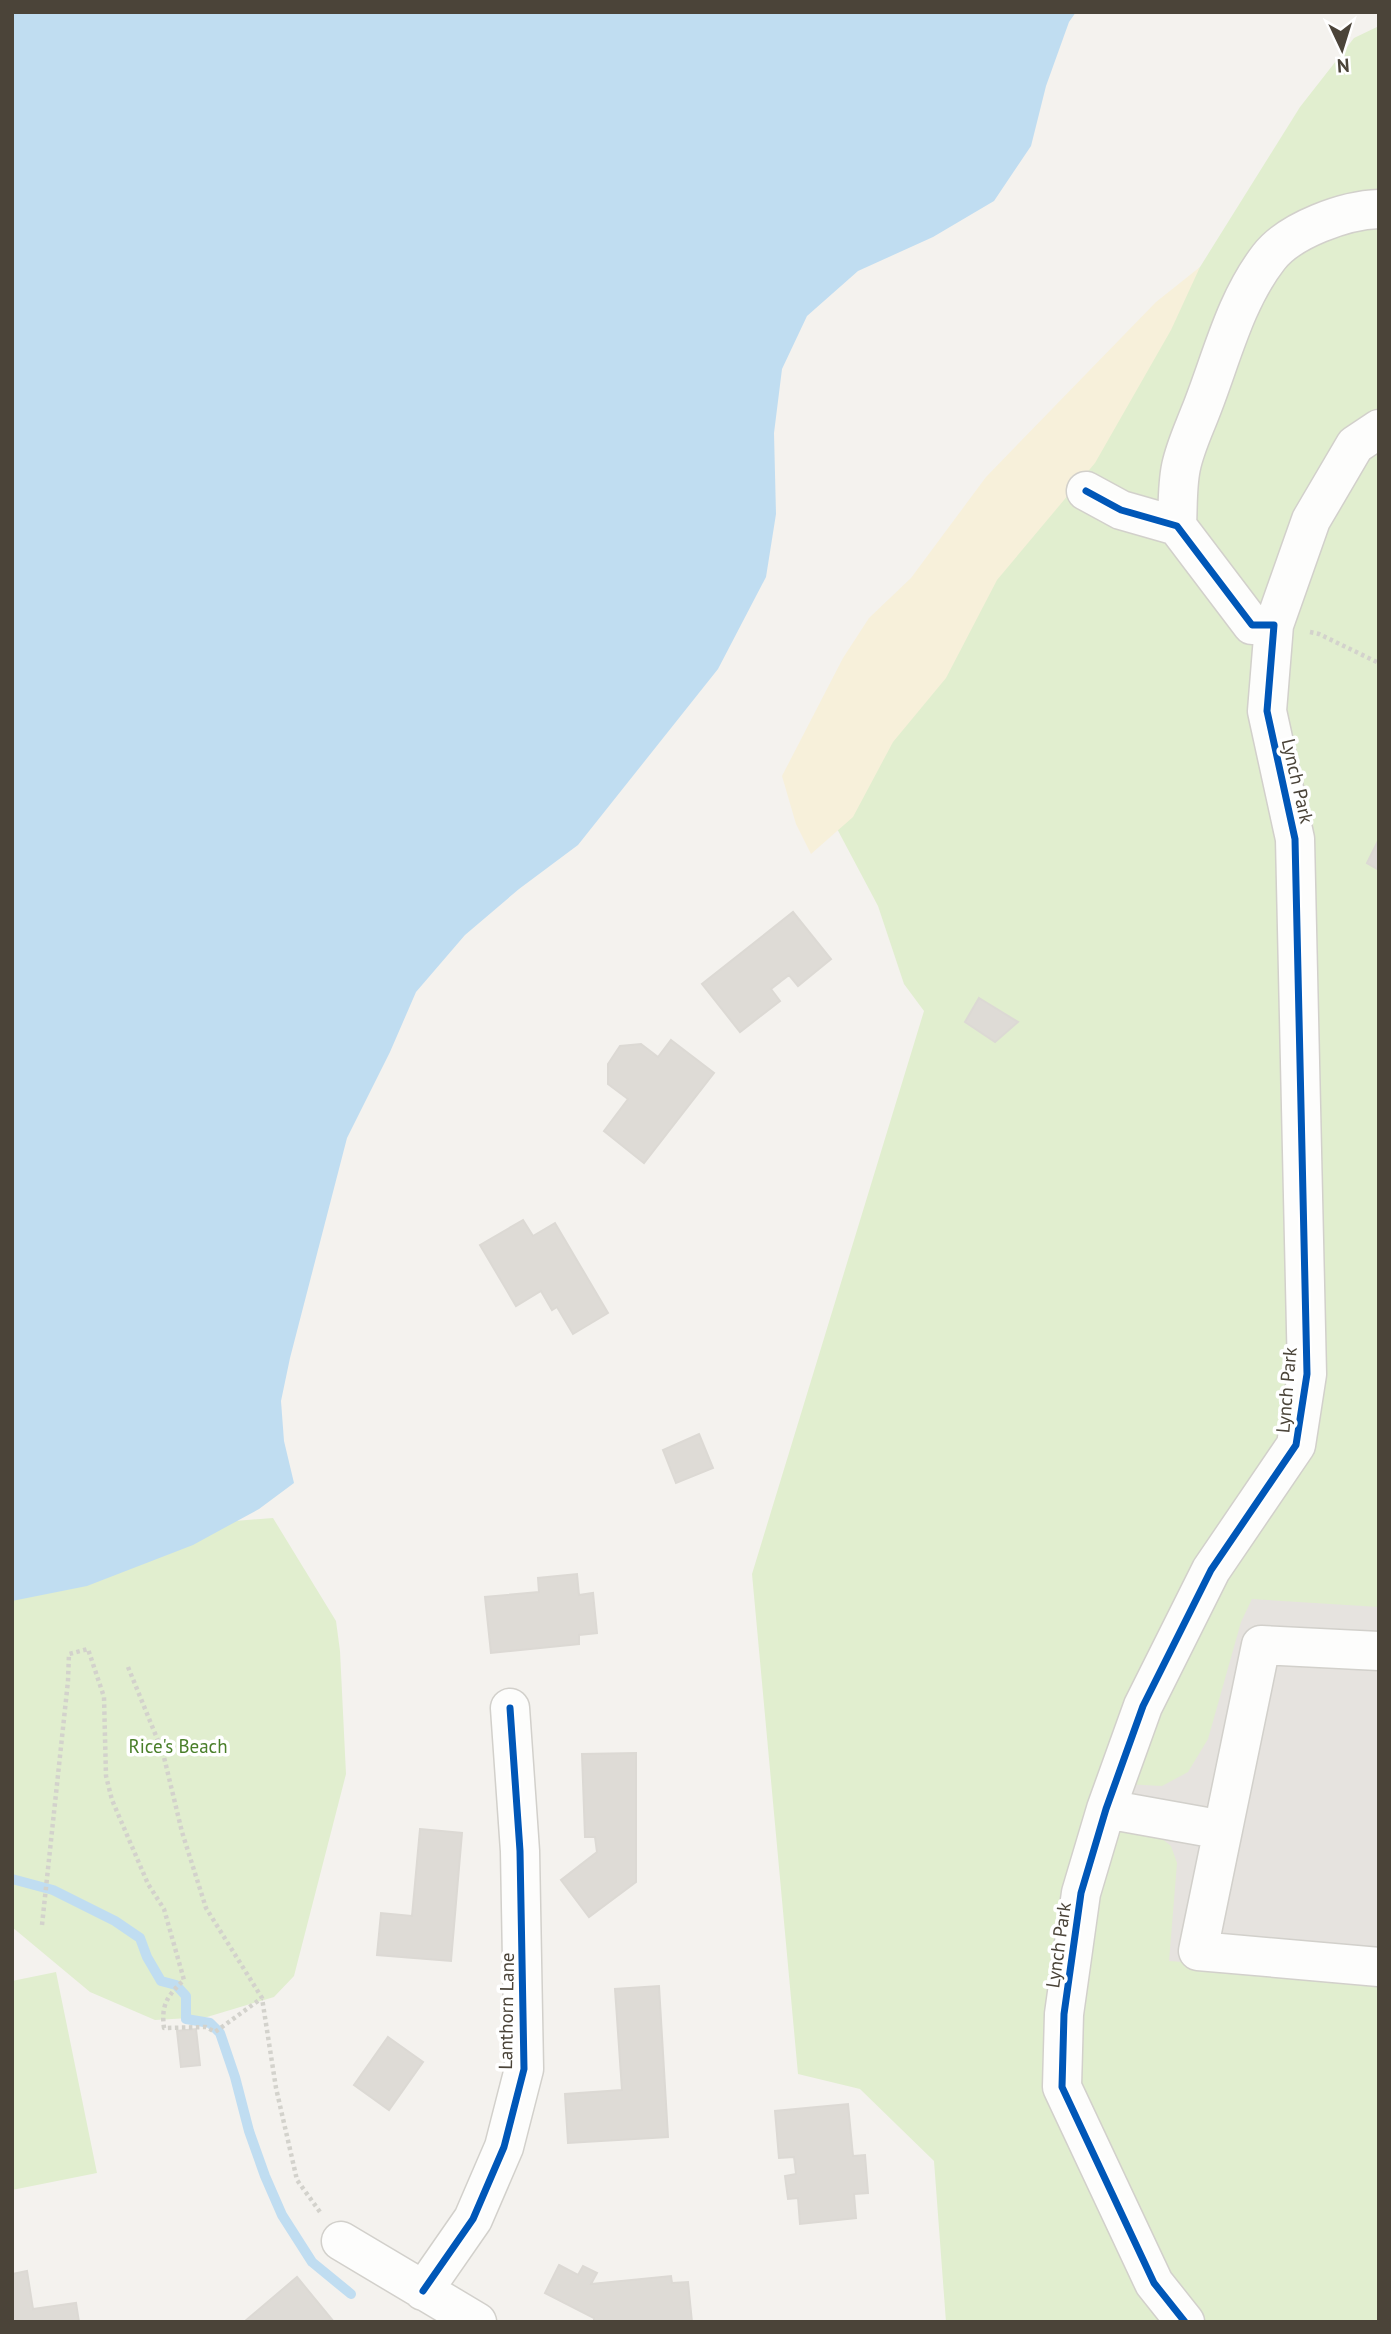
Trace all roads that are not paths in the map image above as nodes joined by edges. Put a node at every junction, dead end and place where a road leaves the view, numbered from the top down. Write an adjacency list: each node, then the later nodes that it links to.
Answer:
1 (1379, 209): 4 (street)
2 (1379, 429): 5 (street, Lynch Park)
3 (1086, 491): 4 (street)
4 (1177, 526): 5 (street)
5 (1274, 625): 8 (street, Lynch Park)
6 (1379, 1651): 9 (street)
7 (510, 1708): 12 (street, Lanthorn Lane)
8 (1106, 1809): 9 (street); 14 (street, Lynch Park)
9 (1223, 1830): 10 (street)
10 (1379, 1967)
11 (341, 2241): 12 (street)
12 (423, 2291): 13 (street)
13 (477, 2322)
14 (1185, 2322)

